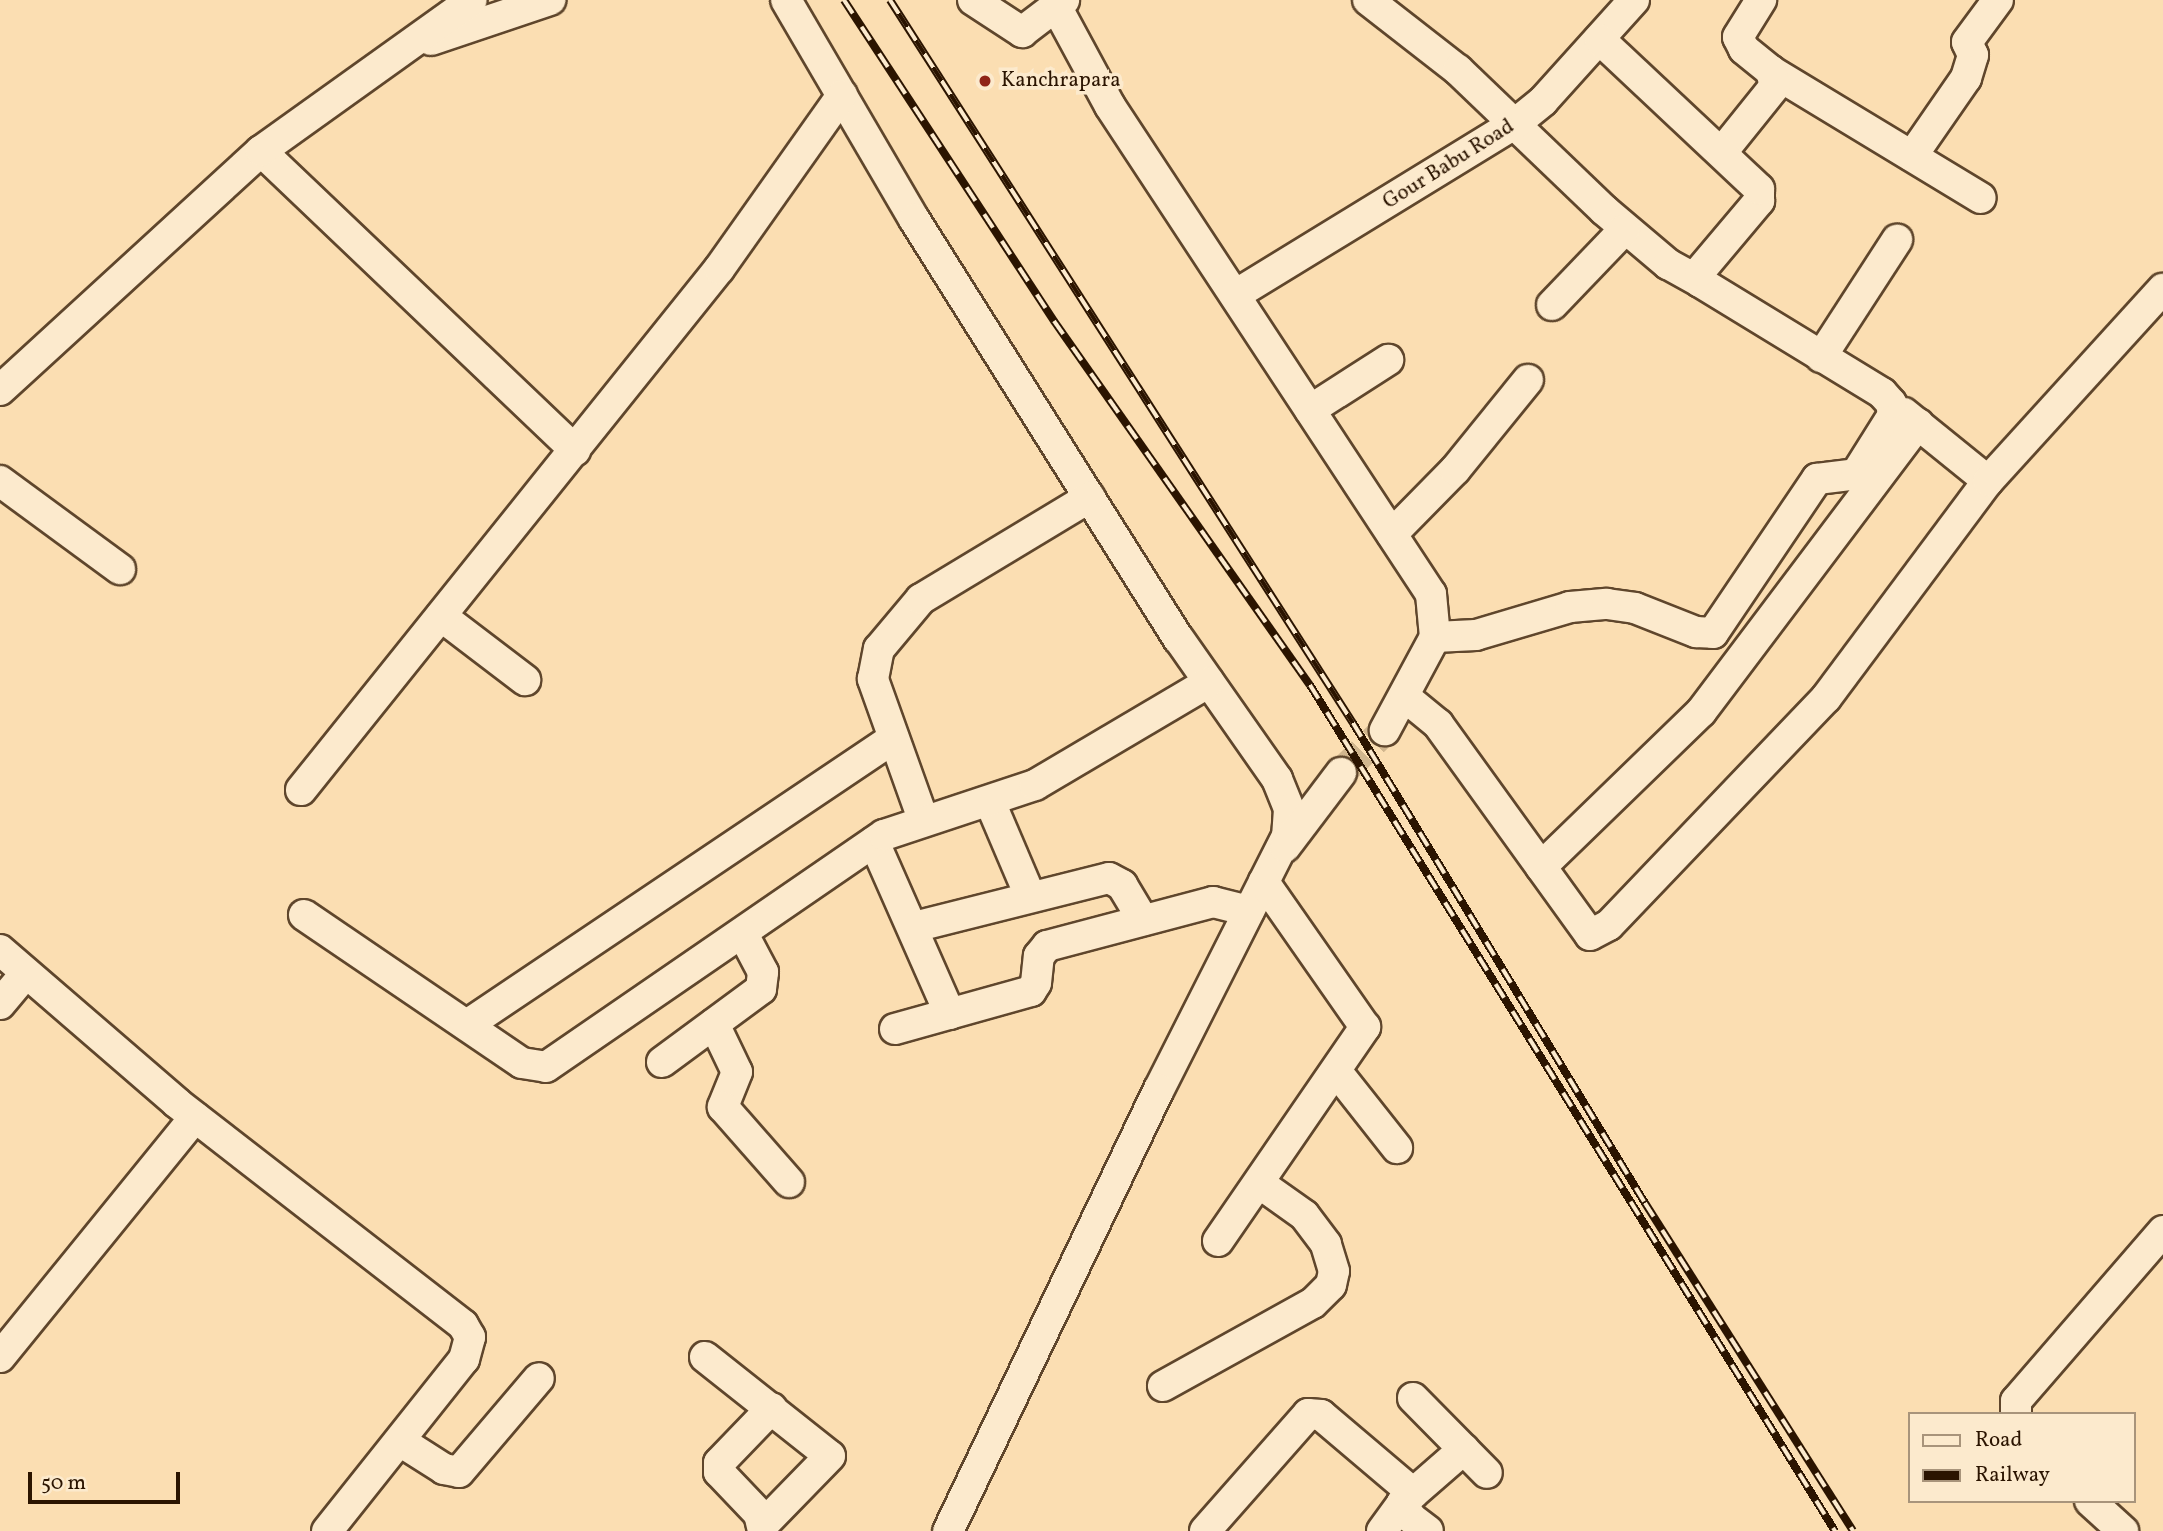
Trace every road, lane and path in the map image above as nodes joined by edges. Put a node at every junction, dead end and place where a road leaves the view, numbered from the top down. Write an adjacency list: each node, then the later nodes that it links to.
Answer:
1 (472, 0): 11 (street)
2 (550, 0): 11 (street)
3 (786, 0): 13 (street)
4 (973, 0): 9 (street)
5 (1368, 0): 14 (street)
6 (1634, 0): 10 (street, Gour Babu Road)
7 (1761, 0): 12 (street)
8 (1998, 0): 17 (street)
9 (1060, 4): 23 (street)
10 (1599, 39): 14 (street, Gour Babu Road); 16 (street)
11 (404, 48): 15 (street)
12 (1771, 71): 16 (street); 17 (street)
13 (842, 95): 32 (street); 35 (street)
14 (1516, 123): 19 (street); 23 (street, Gour Babu Road)
15 (261, 151): 28 (street); 32 (street)
16 (1722, 152): 21 (street)
17 (1912, 156): 18 (street)
18 (1981, 198)
19 (1625, 229): 21 (street); 24 (street)
20 (1897, 240): 25 (street)
21 (1700, 282): 25 (street)
22 (2163, 289): 34 (street)
23 (1235, 295): 30 (street)
24 (1552, 305)
25 (1821, 357): 29 (street)
26 (1388, 360): 30 (street)
27 (1528, 380): 36 (street)
28 (0, 390)
29 (1891, 403): 31 (street); 39 (street)
30 (1310, 410): 36 (street)
31 (1917, 424): 34 (street); 50 (street)
32 (575, 450): 38 (street)
33 (0, 481): 37 (street)
34 (1988, 481): 50 (street)
35 (1090, 497): 41 (street); 44 (street)
36 (1392, 534): 39 (street)
37 (120, 569)
38 (441, 616): 40 (street); 46 (street)
39 (1435, 637): 42 (street)
40 (525, 680)
41 (1209, 682): 47 (street); 51 (street)
42 (1405, 697): 43 (street); 50 (street)
43 (1385, 730)
44 (894, 738): 48 (street); 63 (street)
45 (1341, 773): 51 (street)
46 (301, 790)
47 (990, 802): 48 (street); 52 (street)
48 (923, 819): 49 (street)
49 (874, 842): 56 (street); 57 (street)
50 (1541, 867)
51 (1270, 870): 53 (street); 66 (street)
52 (1030, 896): 55 (street); 56 (street)
53 (1249, 911): 55 (street); 87 (street)
54 (304, 915): 63 (street)
55 (1143, 919): 61 (street)
56 (914, 927): 61 (street)
57 (743, 934): 62 (street); 63 (street)
58 (0, 950): 59 (street)
59 (26, 973): 60 (street); 67 (street)
60 (0, 1004)
61 (950, 1014): 64 (street)
62 (715, 1024): 65 (street); 69 (street)
63 (467, 1025)
64 (895, 1029)
65 (662, 1062)
66 (1337, 1072): 68 (street); 70 (street)
67 (195, 1117): 73 (street); 80 (street)
68 (1397, 1148)
69 (789, 1182)
70 (1259, 1183): 72 (street); 76 (street)
71 (2163, 1231): 79 (street)
72 (1218, 1241)
73 (0, 1357)
74 (705, 1357): 78 (street)
75 (539, 1378): 80 (street)
76 (1163, 1386)
77 (1413, 1398): 81 (street)
78 (772, 1408): 85 (street); 85 (street)
79 (2016, 1412)
80 (400, 1440): 86 (street)
81 (1464, 1450): 82 (street); 83 (street)
82 (1488, 1473)
83 (1407, 1498): 88 (street); 89 (street); 90 (street)
84 (2092, 1503): 91 (street)
85 (763, 1528)
86 (327, 1531)
87 (948, 1531)
88 (1205, 1531)
89 (1382, 1531)
90 (1428, 1531)
91 (2123, 1531)

